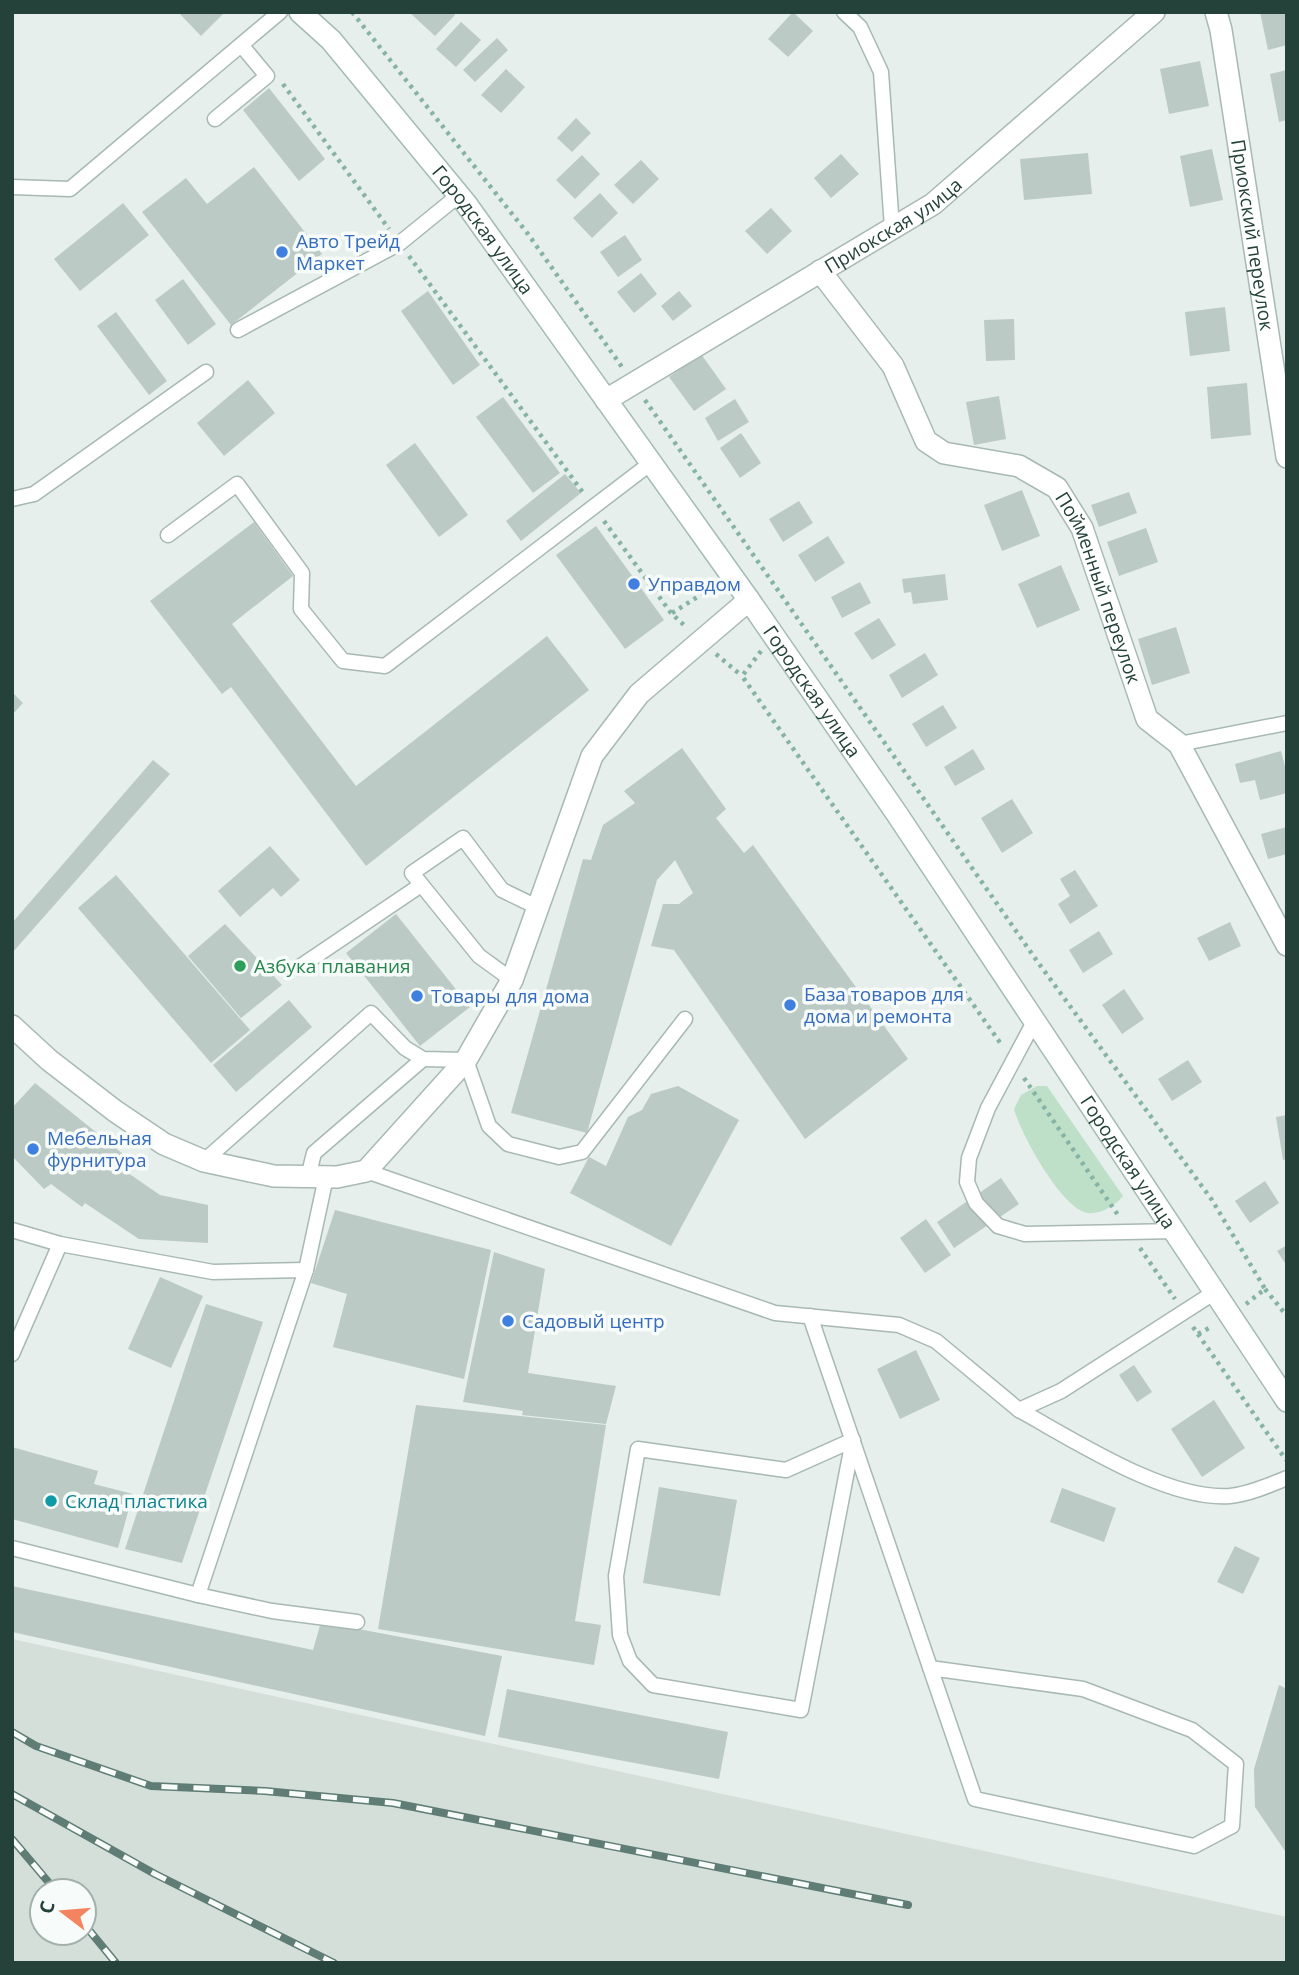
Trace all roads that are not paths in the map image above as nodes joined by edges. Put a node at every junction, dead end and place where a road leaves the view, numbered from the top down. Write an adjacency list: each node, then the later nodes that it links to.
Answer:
1 (280, 12): 6 (lane)
2 (300, 12): 9 (street, Городская улица)
3 (844, 12): 10 (lane)
4 (1154, 12): 10 (street, Приокская улица)
5 (1216, 12): 15 (street, Приокский переулок)
6 (242, 46): 7 (lane); 8 (lane)
7 (215, 119)
8 (12, 187)
9 (458, 195): 12 (lane); 14 (street, Городская улица)
10 (892, 228): 11 (street, Приокская улица)
11 (820, 271): 14 (street, Приокская улица); 21 (street, Пойменный переулок)
12 (238, 330)
13 (206, 372): 17 (lane)
14 (606, 400): 16 (street, Городская улица)
15 (1287, 457)
16 (651, 463): 18 (lane); 19 (street, Городская улица)
17 (12, 499)
18 (168, 535)
19 (749, 600): 23 (street); 28 (street, Городская улица)
20 (1287, 723): 21 (lane)
21 (1179, 744): 24 (street, Пойменный переулок)
22 (421, 885): 23 (lane); 25 (lane); 26 (lane)
23 (537, 907): 26 (street)
24 (1287, 945)
25 (298, 968)
26 (512, 980): 31 (street)
27 (685, 1019): 31 (lane)
28 (1035, 1020): 36 (street, Городская улица); 36 (lane)
29 (12, 1027): 32 (street)
30 (423, 1059): 31 (lane); 32 (lane); 34 (lane)
31 (466, 1060): 33 (street)
32 (204, 1161): 34 (street)
33 (366, 1171): 34 (street); 40 (lane)
34 (317, 1177): 38 (lane)
35 (12, 1230): 37 (lane)
36 (1177, 1231): 39 (street, Городская улица)
37 (60, 1244): 38 (lane); 41 (lane)
38 (306, 1270): 47 (lane)
39 (1215, 1292): 42 (street, Городская улица); 43 (lane)
40 (810, 1316): 43 (lane); 44 (lane)
41 (12, 1354)
42 (1287, 1401)
43 (1019, 1410): 45 (lane)
44 (853, 1440): 44 (lane); 49 (lane)
45 (1287, 1478)
46 (12, 1548): 47 (lane)
47 (198, 1595): 48 (lane)
48 (357, 1622)
49 (930, 1668): 49 (lane)

